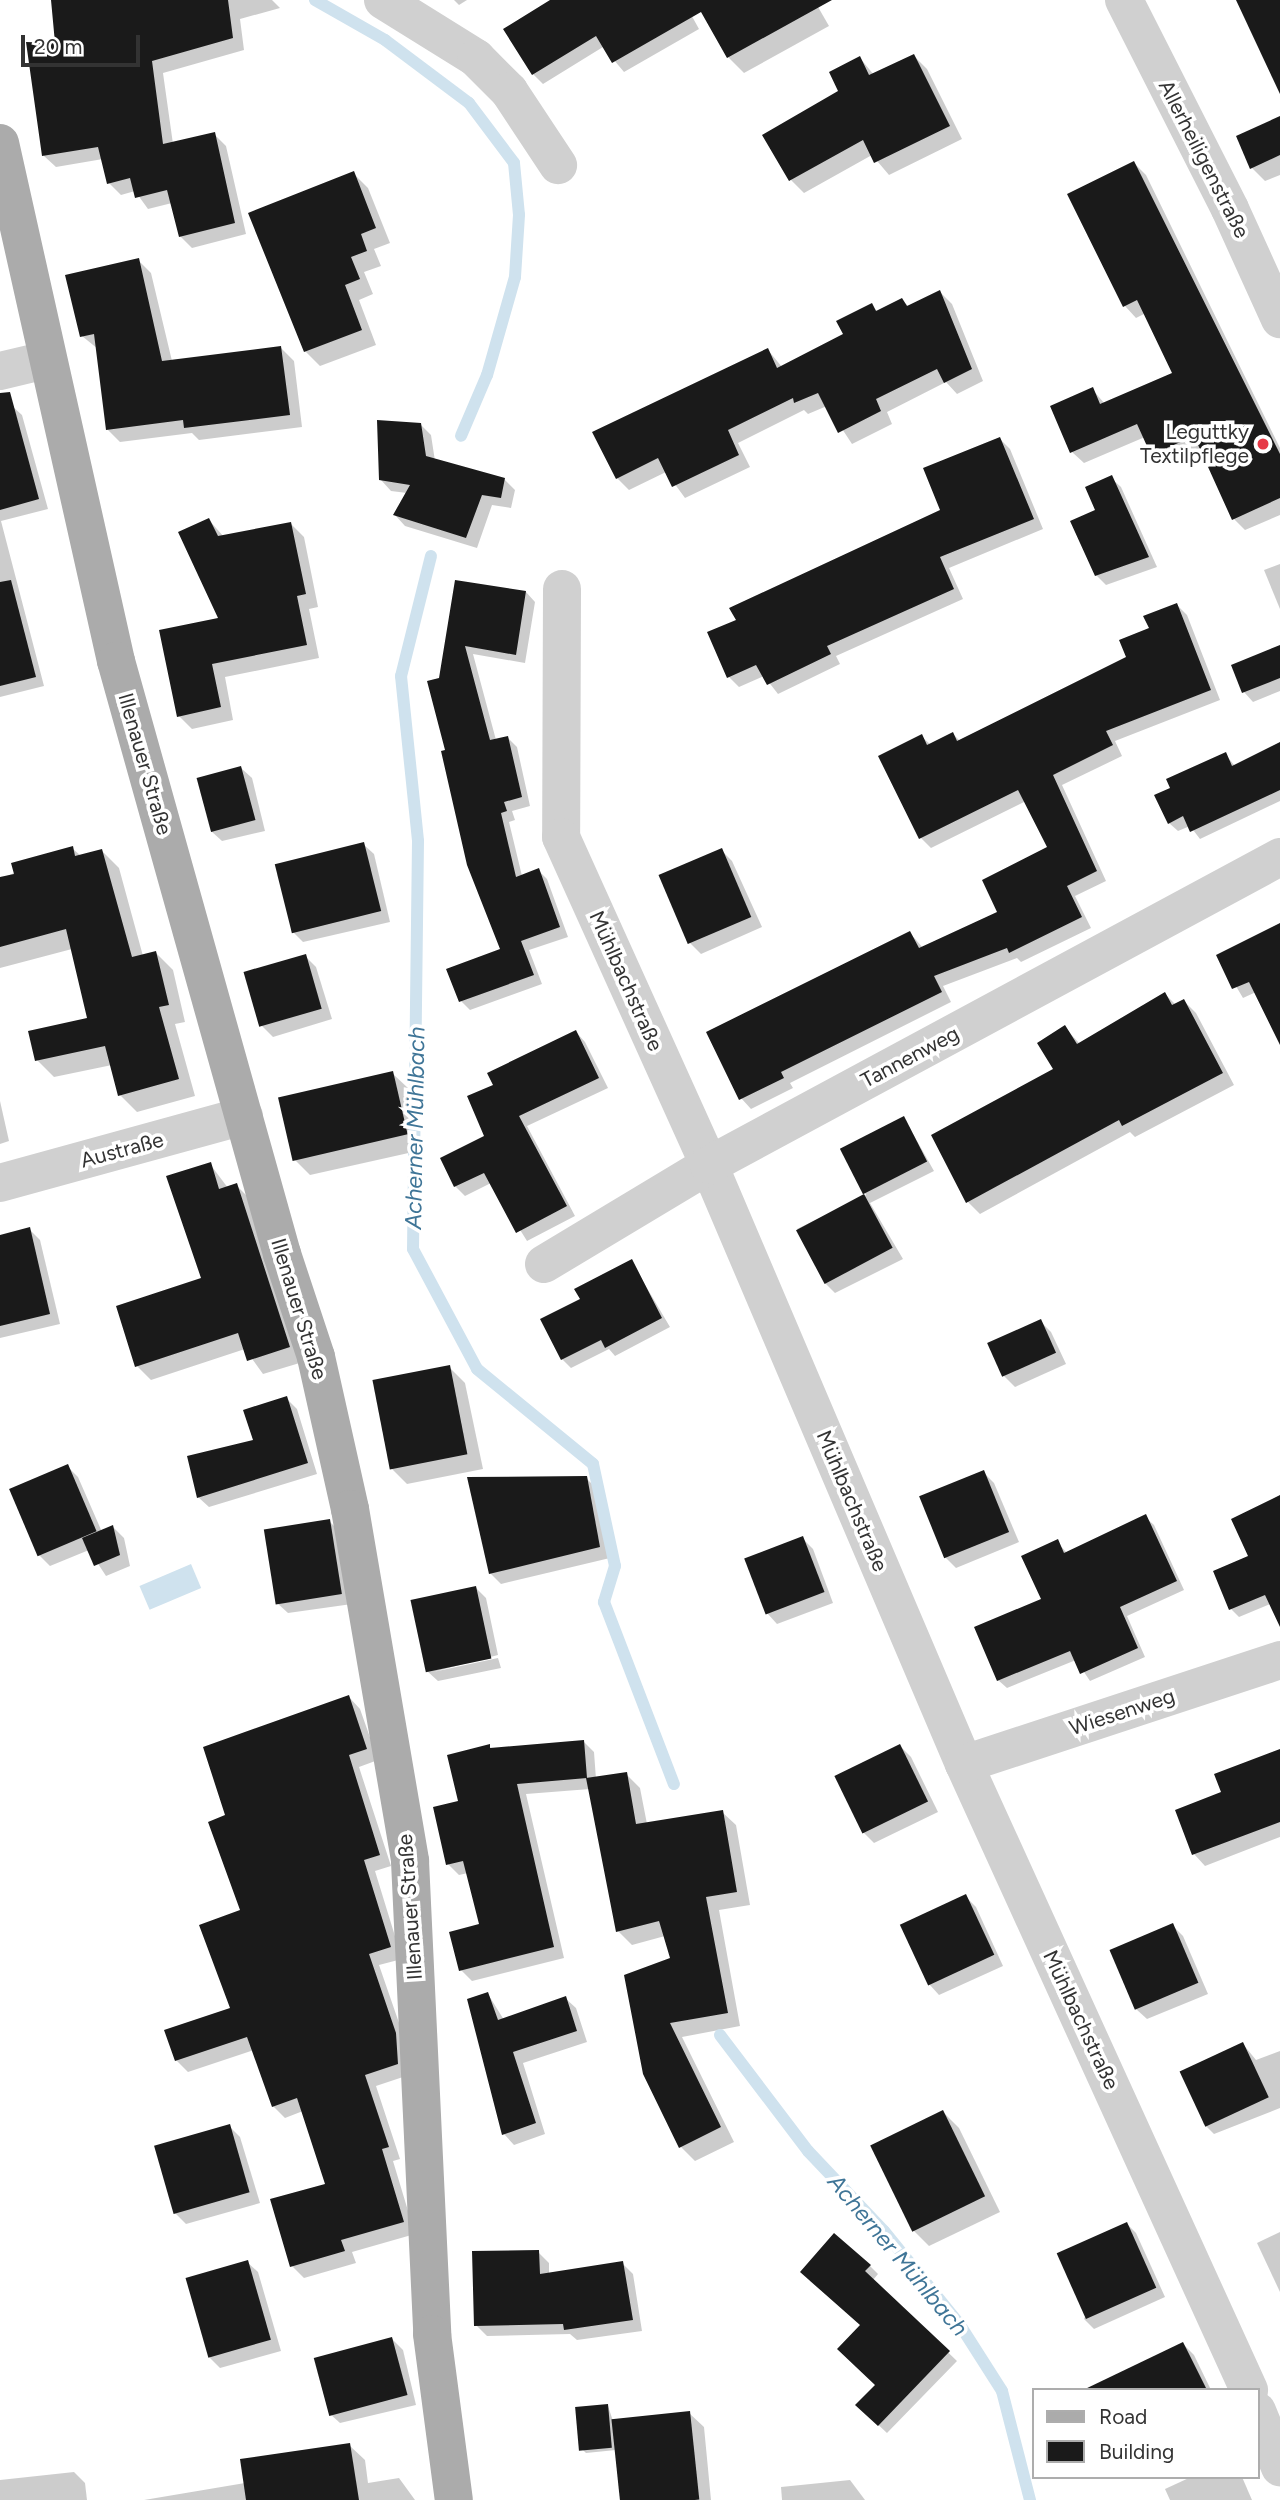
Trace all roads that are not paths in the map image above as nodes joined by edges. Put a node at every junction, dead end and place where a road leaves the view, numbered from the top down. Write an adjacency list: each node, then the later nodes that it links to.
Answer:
1 (383, 0): 4 (street)
2 (1124, 0): 5 (street, Allerheiligenstraße)
3 (0, 143): 6 (main road, Illenauer Straße)
4 (558, 165)
5 (1280, 319)
6 (46, 360): 7 (street); 10 (main road, Illenauer Straße)
7 (0, 371)
8 (562, 589): 11 (street, Mühlbachstraße)
9 (1280, 857): 11 (street, Tannenweg)
10 (244, 1116): 12 (street, Austraße); 19 (main road, Illenauer Straße)
11 (709, 1166): 13 (street, Tannenweg); 15 (street, Mühlbachstraße)
12 (0, 1183)
13 (544, 1264)
14 (1280, 1660): 15 (street, Wiesenweg)
15 (964, 1764): 16 (street, Mühlbachstraße)
16 (1248, 2388)
17 (1259, 2416): 18 (street)
18 (1280, 2467)
19 (454, 2500)

